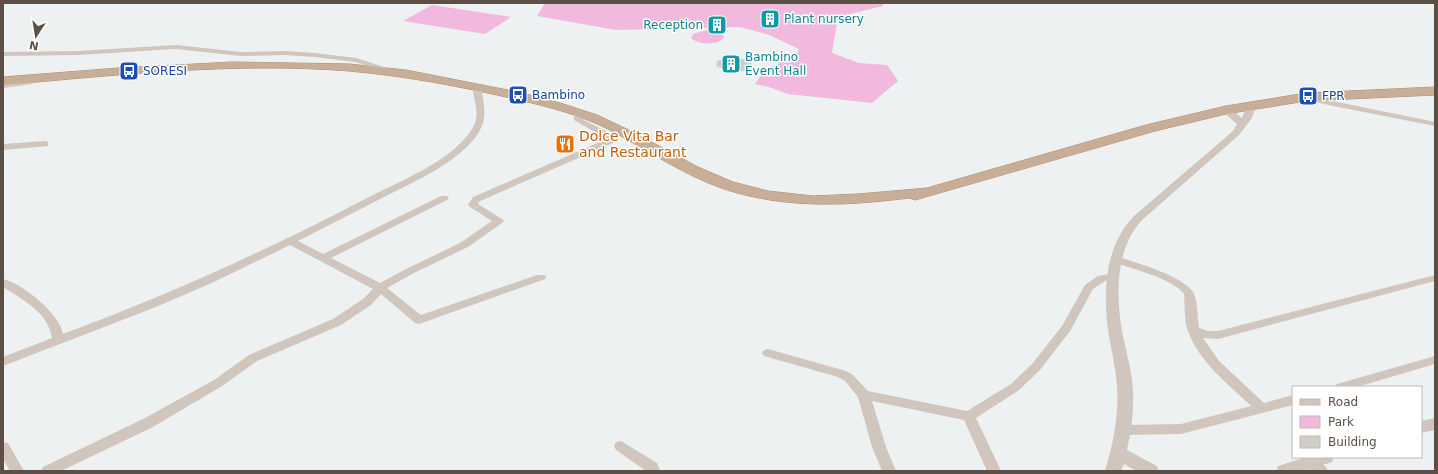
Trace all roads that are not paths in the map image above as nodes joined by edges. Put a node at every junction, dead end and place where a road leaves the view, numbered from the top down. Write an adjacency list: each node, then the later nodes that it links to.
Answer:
1 (3, 54): 2 (street)
2 (398, 73): 3 (highway); 6 (highway)
3 (46, 78): 4 (highway); 5 (street)
4 (3, 81)
5 (3, 86)
6 (477, 87): 11 (highway); 17 (street)
7 (1435, 91): 8 (highway)
8 (1306, 97): 9 (highway); 13 (street)
9 (1251, 106): 10 (highway); 12 (street)
10 (1226, 110): 11 (highway); 12 (street)
11 (578, 114): 24 (street)
12 (1244, 124): 19 (street)
13 (1435, 124)
14 (45, 144): 15 (street)
15 (3, 147)
16 (444, 198): 18 (street)
17 (291, 241): 18 (street); 26 (street)
18 (322, 258): 24 (street)
19 (1117, 260): 20 (street); 25 (street)
20 (1114, 276): 34 (street); 37 (street)
21 (541, 277): 24 (street)
22 (1435, 278): 25 (street)
23 (3, 282): 26 (street)
24 (380, 288): 43 (street)
25 (1193, 330): 33 (street)
26 (58, 340): 29 (street)
27 (768, 353): 31 (street)
28 (1435, 360): 30 (street)
29 (3, 362)
30 (1344, 386)
31 (864, 396): 34 (street); 45 (street)
32 (1292, 400): 33 (street)
33 (1262, 409): 37 (street)
34 (970, 416): 46 (street)
35 (1435, 424): 36 (street)
36 (1422, 427)
37 (1123, 430): 40 (street)
38 (621, 446): 44 (street)
39 (3, 447): 42 (street)
40 (1119, 453): 47 (street); 48 (street)
41 (1319, 463): 49 (street)
42 (17, 471)
43 (48, 471)
44 (654, 471)
45 (889, 471)
46 (994, 471)
47 (1113, 471)
48 (1151, 471)
49 (1284, 471)

